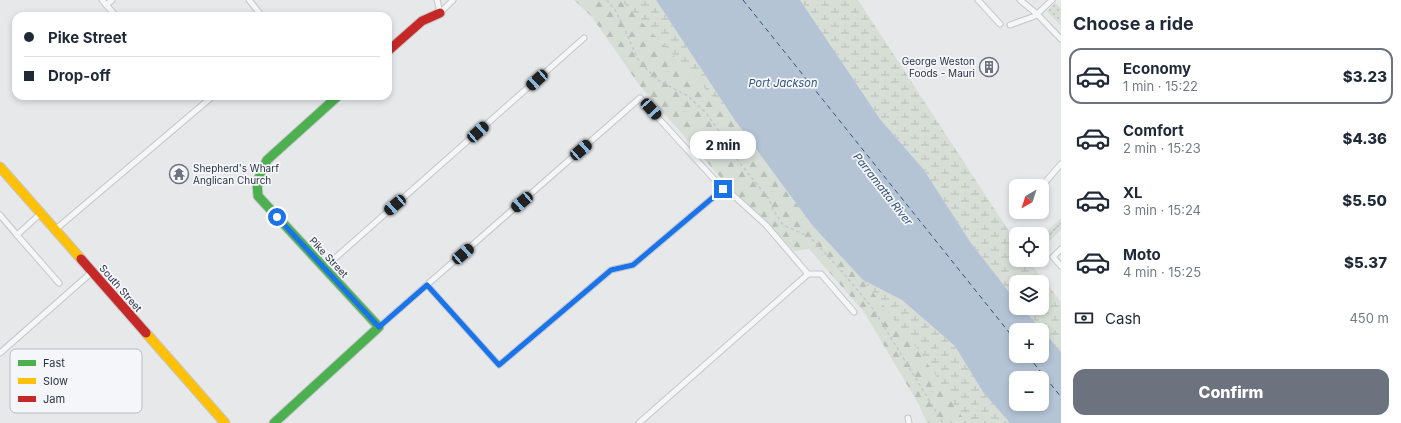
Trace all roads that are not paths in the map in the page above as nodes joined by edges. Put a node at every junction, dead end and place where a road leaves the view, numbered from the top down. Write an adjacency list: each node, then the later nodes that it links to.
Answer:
1 (102, 0): 9 (lane)
2 (112, 0): 9 (lane)
3 (249, 0): 11 (lane)
4 (437, 0): 12 (lane)
5 (453, 0): 12 (lane)
6 (978, 0): 14 (lane)
7 (1020, 0): 13 (lane)
8 (1052, 0): 13 (lane)
9 (106, 5): 10 (lane)
10 (112, 12)
11 (259, 12)
12 (440, 13): 18 (street)
13 (1037, 14): 15 (lane); 17 (lane)
14 (1000, 24)
15 (1010, 24)
16 (584, 38): 31 (lane)
17 (1061, 39)
18 (392, 47)
19 (208, 100): 27 (lane)
20 (330, 100): 31 (street, Pike Street)
21 (1061, 164): 23 (lane)
22 (0, 167): 25 (street, South Street)
23 (1048, 179)
24 (734, 196): 33 (lane)
25 (41, 213): 27 (street, South Street); 28 (lane)
26 (0, 215): 28 (lane)
27 (56, 229): 32 (street, South Street)
28 (17, 235): 34 (lane)
29 (1061, 249): 30 (lane)
30 (1061, 266)
31 (324, 268): 37 (street, Pike Street)
32 (93, 272): 38 (lane); 39 (street, South Street)
33 (808, 274): 36 (lane); 41 (lane)
34 (59, 283)
35 (427, 285): 35 (lane); 37 (lane)
36 (854, 312)
37 (379, 327): 40 (street)
38 (0, 353)
39 (225, 423)
40 (274, 423)
41 (639, 423)

